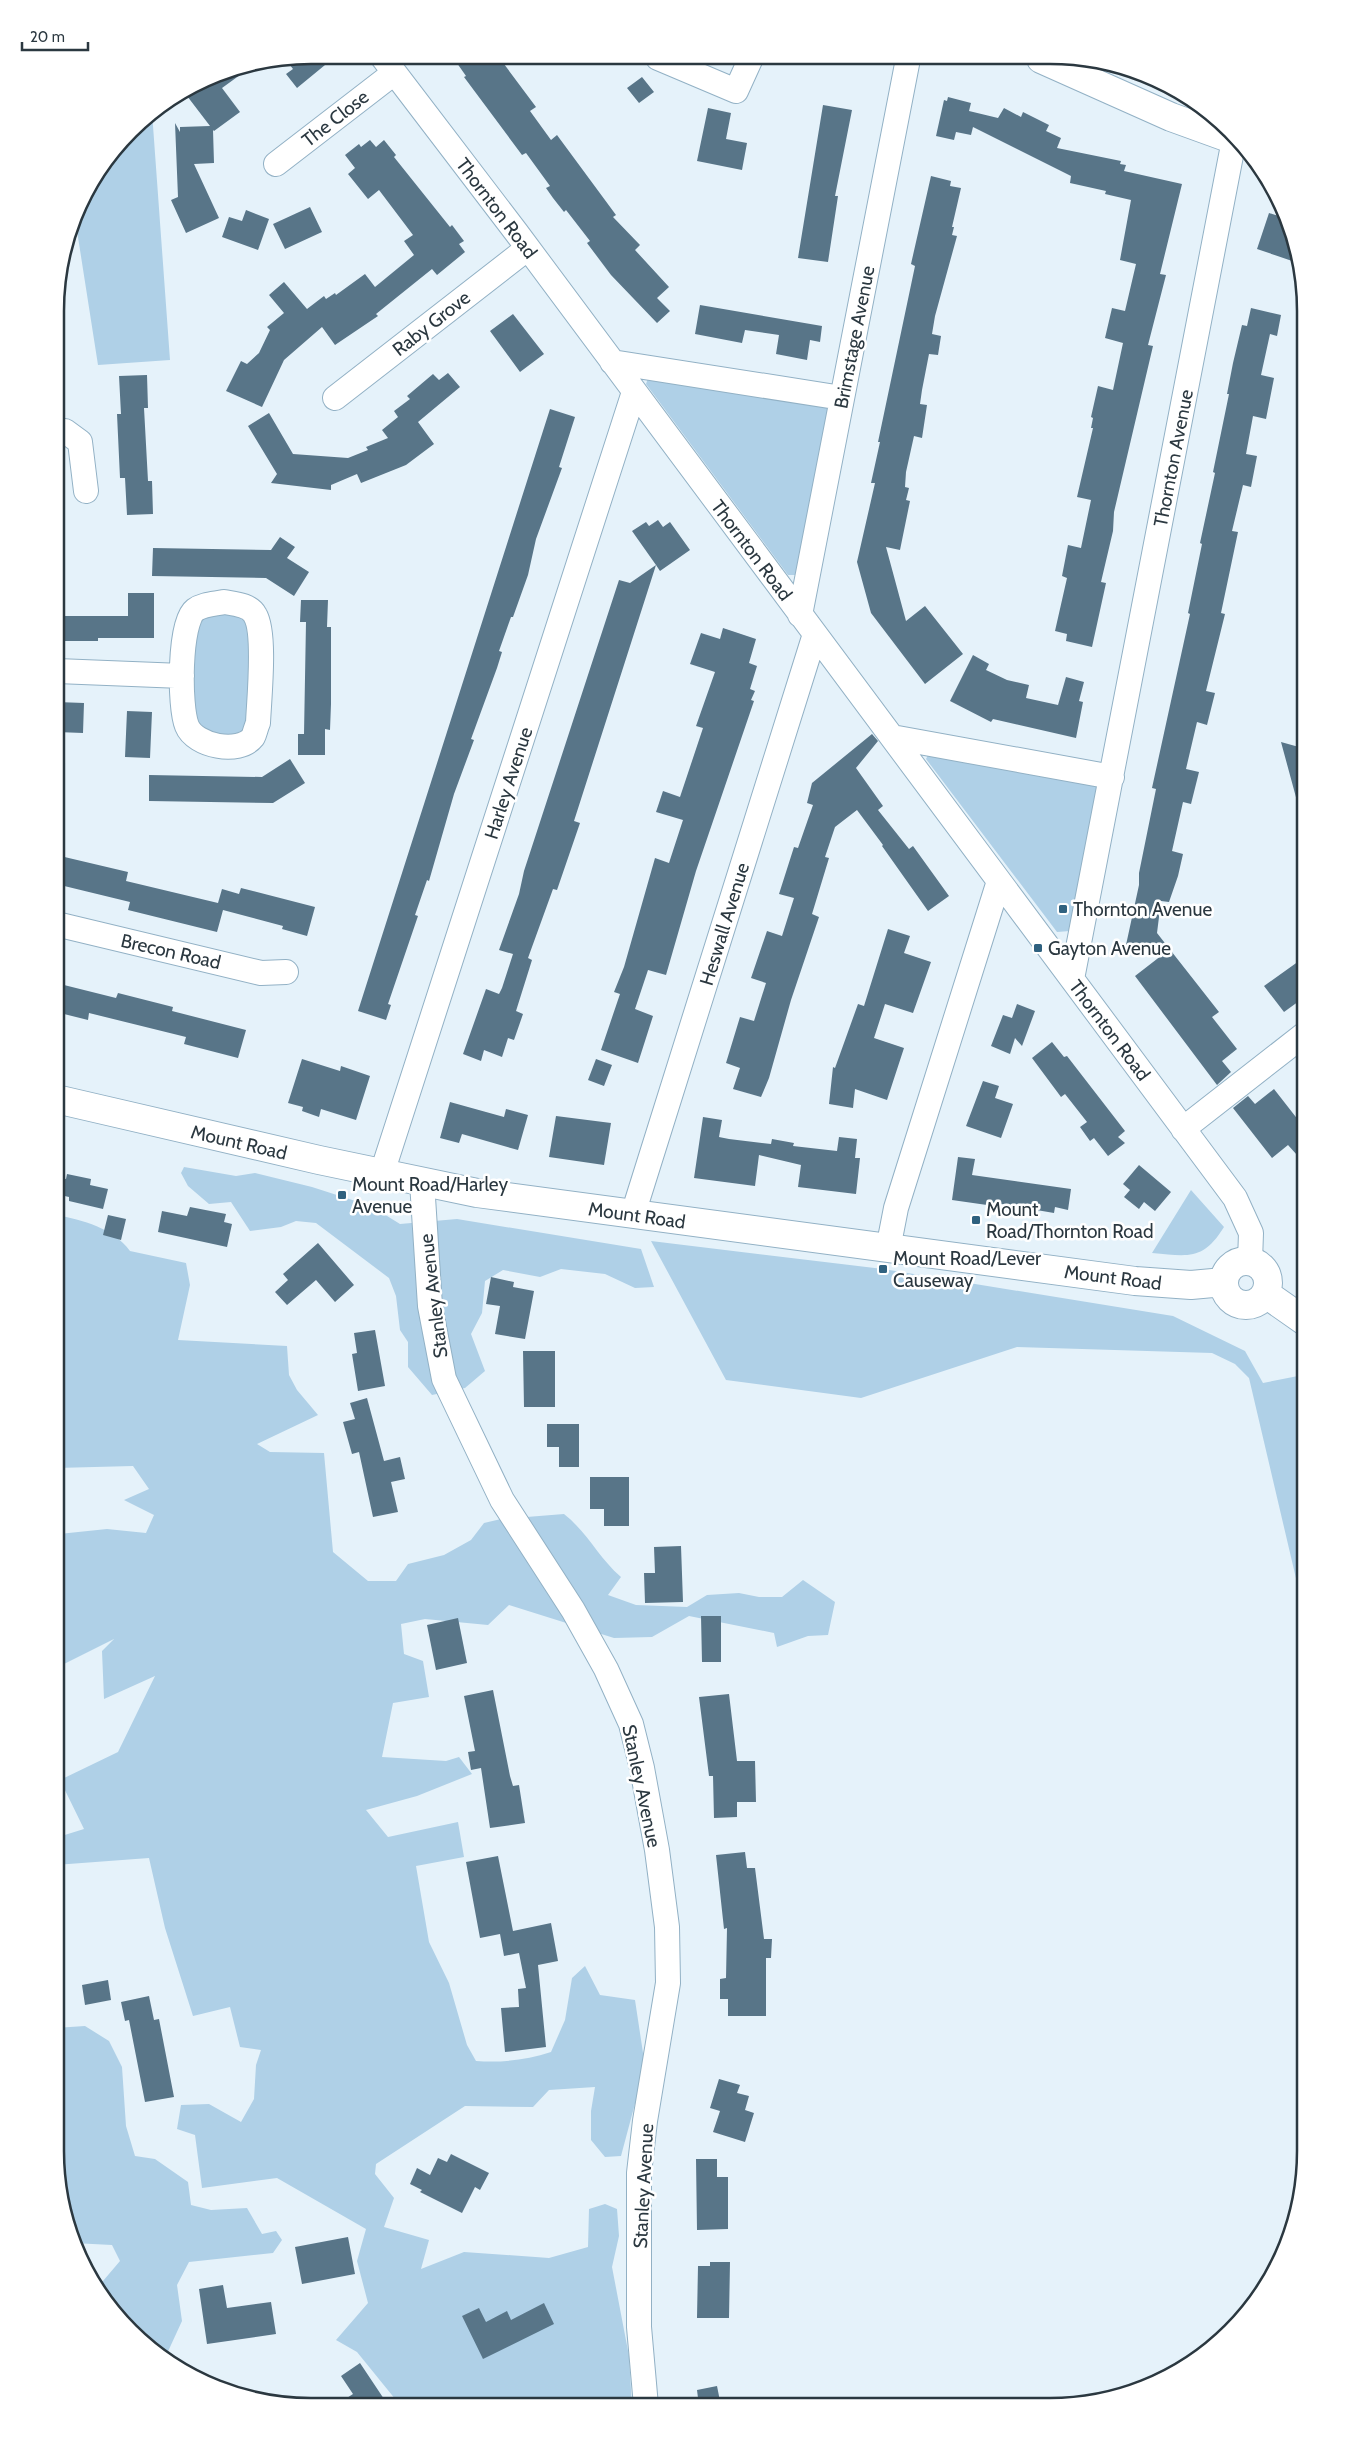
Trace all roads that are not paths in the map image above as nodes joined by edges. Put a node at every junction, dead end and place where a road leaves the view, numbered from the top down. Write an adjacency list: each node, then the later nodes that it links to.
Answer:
1 (388, 64): 8 (street, The Close); 9 (street, Thornton Road)
2 (672, 64): 3 (street)
3 (748, 64)
4 (907, 64): 13 (street, Brimstage Avenue)
5 (1050, 64): 6 (main road)
6 (1226, 137)
7 (1236, 148): 21 (street, Thornton Avenue)
8 (276, 164)
9 (528, 248): 10 (street, Thornton Road); 12 (street, Raby Grove)
10 (612, 362): 11 (street, Thornton Road); 13 (street)
11 (634, 392): 16 (street, Thornton Road); 29 (street, Harley Avenue)
12 (335, 398)
13 (842, 398): 16 (street, Brimstage Avenue)
14 (64, 431): 15 (street)
15 (86, 491)
16 (800, 615): 17 (street, Thornton Road)
17 (815, 634): 20 (street, Thornton Road); 31 (street, Heswall Avenue)
18 (64, 671): 19 (street)
19 (182, 676): 19 (street)
20 (892, 737): 21 (street); 22 (street, Thornton Road)
21 (1112, 777): 25 (street, Thornton Avenue)
22 (999, 881): 25 (street, Thornton Road); 32 (street)
23 (64, 926): 24 (street, Brecon Road)
24 (286, 972)
25 (1072, 979): 28 (street, Thornton Road)
26 (1297, 1039): 28 (street)
27 (64, 1102): 29 (main road, Mount Road)
28 (1183, 1129): 33 (street, Thornton Road)
29 (382, 1173): 30 (main road, Mount Road)
30 (422, 1182): 31 (main road, Mount Road); 37 (street, Stanley Avenue)
31 (633, 1214): 32 (main road, Mount Road)
32 (888, 1249): 34 (main road, Mount Road)
33 (1250, 1261): 34 (main road); 35 (main road)
34 (1224, 1282): 35 (main road)
35 (1266, 1294): 36 (main road)
36 (1297, 1316)
37 (645, 2398)

